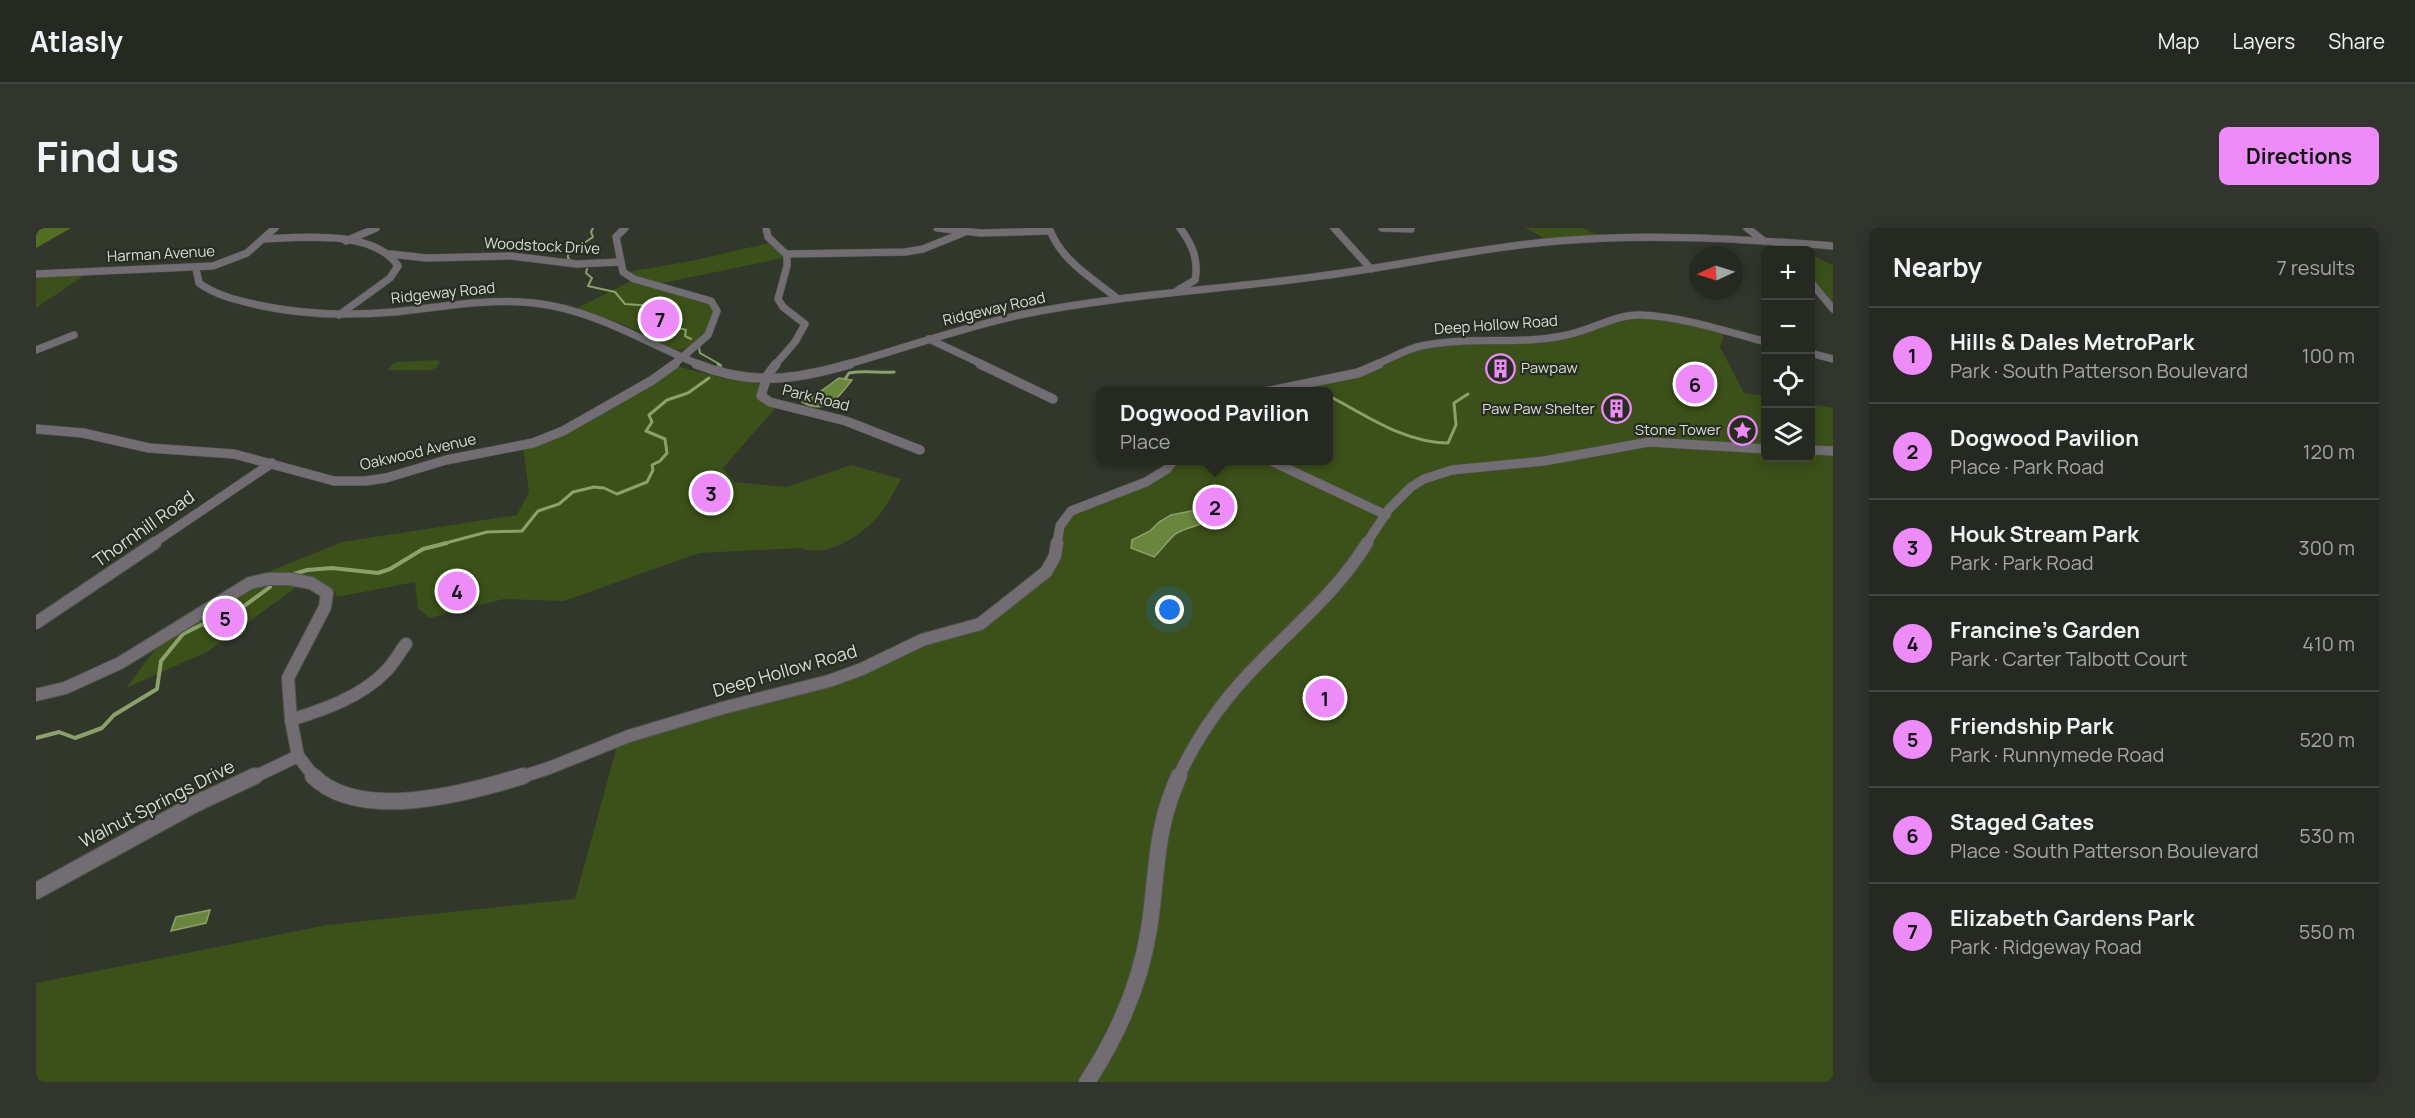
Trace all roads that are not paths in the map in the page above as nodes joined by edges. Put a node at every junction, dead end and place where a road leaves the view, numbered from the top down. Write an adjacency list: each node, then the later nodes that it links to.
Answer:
1 (275, 228): 13 (street, Harman Avenue)
2 (376, 228): 14 (street)
3 (625, 228): 20 (street)
4 (766, 228): 19 (street)
5 (937, 228): 12 (street)
6 (1180, 228): 24 (street)
7 (1334, 228): 22 (street)
8 (1382, 228): 11 (street)
9 (1747, 228): 15 (street)
10 (1049, 229): 12 (street); 28 (street)
11 (1411, 230)
12 (965, 232): 19 (street)
13 (266, 239): 14 (street, Woodstock Drive); 21 (street, Harman Avenue)
14 (346, 241): 18 (street, Woodstock Drive)
15 (1762, 241): 16 (street); 17 (street, Ridgeway Road); 22 (street, Ridgeway Road)
16 (1768, 246)
17 (1833, 246)
18 (390, 254): 20 (street, Woodstock Drive); 30 (street)
19 (787, 254): 38 (street, Park Road)
20 (621, 262): 36 (street, Oakwood Avenue)
21 (196, 269): 23 (street, Harman Avenue); 30 (street, Ridgeway Road)
22 (1371, 269): 26 (street, Ridgeway Road)
23 (36, 274)
24 (1195, 280): 26 (street); 27 (street)
25 (1815, 287): 29 (street)
26 (1207, 289): 27 (street, Ridgeway Road)
27 (1170, 293): 28 (street, Ridgeway Road)
28 (1118, 298): 32 (street, Ridgeway Road)
29 (1833, 309)
30 (339, 315): 36 (street, Ridgeway Road)
31 (74, 335): 34 (street)
32 (928, 339): 38 (street, Ridgeway Road); 40 (street)
33 (1761, 341): 39 (street, Deep Hollow Road)
34 (36, 350)
35 (1814, 354): 37 (street)
36 (682, 359): 38 (street, Ridgeway Road); 46 (street, Oakwood Avenue)
37 (1833, 359)
38 (767, 380): 43 (street, Park Road)
39 (1289, 387)
40 (1053, 399)
41 (36, 429): 46 (street, Oakwood Avenue)
42 (1761, 449): 49 (street)
43 (920, 450)
44 (1815, 450): 45 (street)
45 (1833, 451)
46 (272, 463): 50 (street, Thornhill Road)
47 (1170, 465): 54 (street, Deep Hollow Road)
48 (1280, 465): 49 (street)
49 (1386, 515): 56 (street)
50 (36, 623)
51 (406, 644): 53 (street)
52 (36, 695): 53 (street)
53 (291, 720): 54 (street)
54 (298, 756): 55 (street, Walnut Springs Drive)
55 (36, 891)
56 (1087, 1082)

